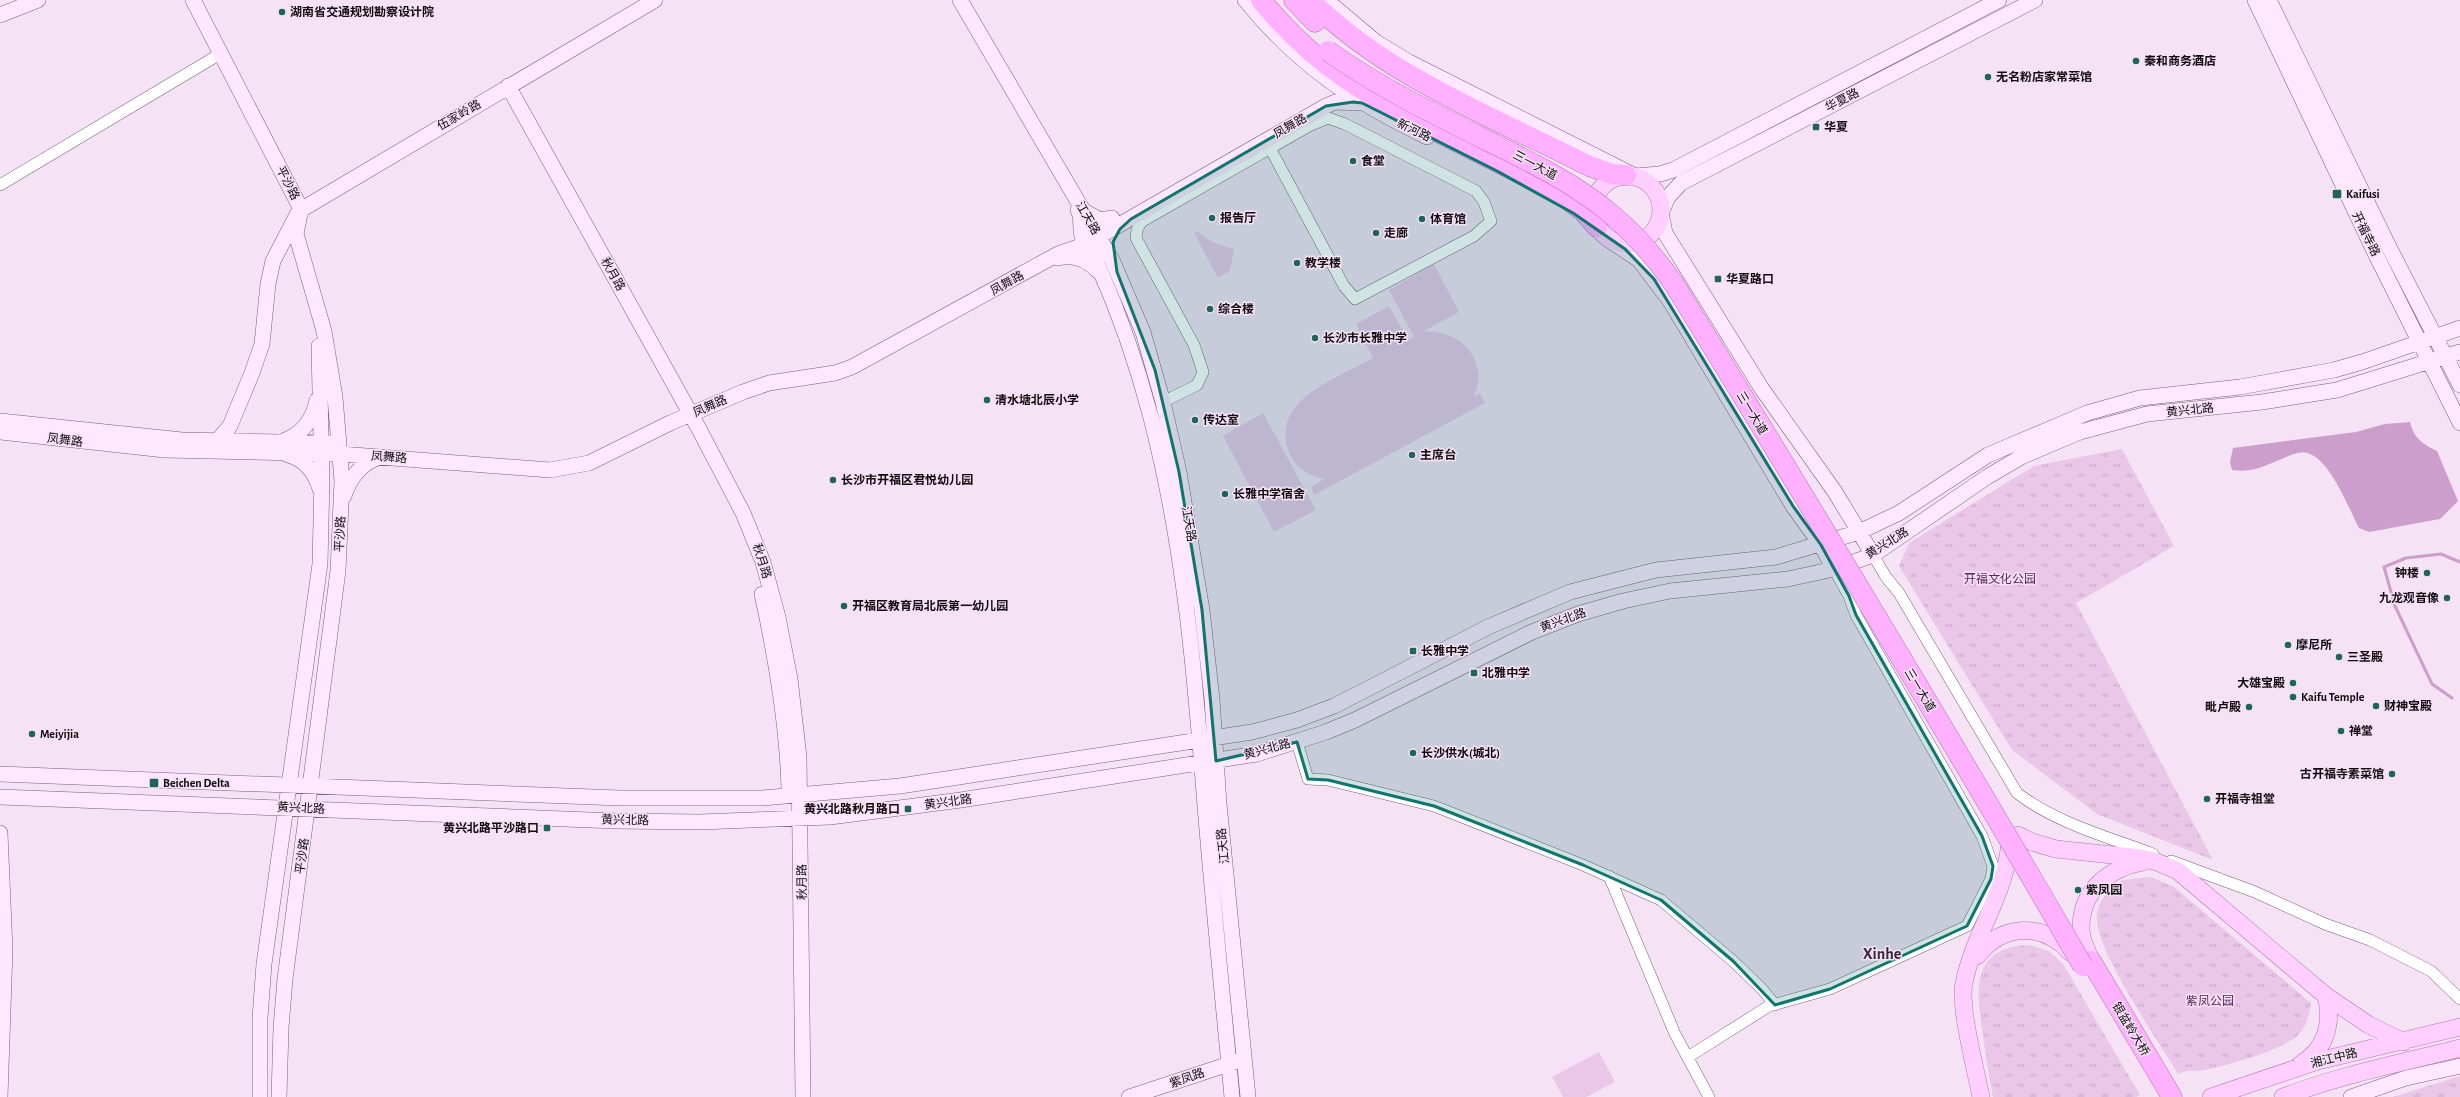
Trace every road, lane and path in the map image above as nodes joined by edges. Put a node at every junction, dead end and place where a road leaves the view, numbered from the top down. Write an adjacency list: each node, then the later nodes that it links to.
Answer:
1 (38, 0): 17 (street)
2 (184, 0): 20 (street, 平沙路)
3 (193, 0): 20 (street, 平沙路)
4 (655, 0): 22 (street, 伍家岭路)
5 (955, 0): 34 (street, 江天路)
6 (960, 0): 28 (street, 江天路)
7 (1245, 0): 21 (street, 新河路)
8 (1261, 0): 21 (highway)
9 (1277, 0): 18 (highway, 三一大道)
10 (1294, 0): 18 (highway, 三一大道)
11 (1310, 0): 19 (highway)
12 (1326, 0): 25 (street)
13 (1998, 0): 25 (street, 华夏路)
14 (2035, 0): 29 (street, 华夏路)
15 (2255, 0): 40 (street, 开福寺路)
16 (2269, 0): 39 (street, 开福寺路)
17 (0, 15)
18 (1313, 29): 19 (highway); 21 (highway); 73 (highway, 三一大道)
19 (1355, 40): 25 (highway)
20 (217, 56): 26 (street); 27 (street, 平沙路); 32 (street, 平沙路)
21 (1326, 72): 23 (street, 新河路); 30 (street, 凤舞路); 33 (highway)
22 (504, 88): 27 (street, 伍家岭路); 46 (street, 秋月路)
23 (1362, 104): 31 (street, 凤舞路); 33 (street, 新河路)
24 (1270, 148): 24 (street); 45 (street)
25 (1630, 176): 29 (main road); 33 (main road)
26 (0, 185)
27 (301, 209): 32 (street, 伍家岭路); 53 (street, 平沙路)
28 (1084, 211): 30 (street); 34 (street, 江天路)
29 (1661, 213): 33 (main road); 57 (street)
30 (1112, 218): 34 (street, 凤舞路)
31 (1131, 219): 34 (street, 凤舞路); 36 (street)
32 (292, 221): 43 (street, 平沙路); 50 (street, 伍家岭路)
33 (1603, 234): 58 (street, 新河路)
34 (1090, 236): 35 (street, 凤舞路); 36 (street, 江天路); 37 (street, 江天路)
35 (1044, 262): 37 (street); 46 (street, 凤舞路)
36 (1117, 272): 45 (street, 江天路)
37 (1105, 281): 61 (street, 江天路)
38 (2460, 328): 39 (street, 黄兴北路)
39 (2436, 337): 40 (street, 黄兴北路); 41 (street, 开福寺路)
40 (2420, 341): 42 (street, 开福寺路); 57 (street, 黄兴北路)
41 (2454, 355): 42 (street, 黄兴北路); 44 (street, 开福寺路)
42 (2431, 362): 48 (street, 开福寺路); 59 (street, 黄兴北路)
43 (319, 383): 51 (street); 52 (street, 平沙路)
44 (2460, 385)
45 (1163, 402): 61 (street, 江天路)
46 (687, 416): 54 (street, 凤舞路); 67 (street, 秋月路)
47 (0, 421): 50 (street, 凤舞路)
48 (2460, 423)
49 (0, 432): 51 (street, 凤舞路)
50 (217, 441): 51 (street, 凤舞路)
51 (279, 448): 52 (street, 凤舞路); 55 (street)
52 (321, 448): 53 (street, 凤舞路); 55 (street, 平沙路)
53 (340, 448): 54 (street, 凤舞路); 56 (street, 平沙路)
54 (382, 456): 56 (street)
55 (322, 497): 65 (street, 平沙路)
56 (341, 505): 66 (street, 平沙路)
57 (1859, 532): 58 (street, 黄兴北路); 59 (street)
58 (1821, 544): 60 (street, 新河路); 61 (street, 黄兴北路)
59 (1873, 555): 60 (street, 黄兴北路); 79 (street)
60 (1834, 569): 62 (street, 黄兴北路); 80 (street)
61 (1208, 739): 63 (street, 江天路); 67 (street, 黄兴北路)
62 (1297, 742): 63 (street, 黄兴北路); 75 (street)
63 (1209, 762): 71 (street, 黄兴北路); 85 (street, 江天路); 88 (street, 江天路)
64 (0, 774): 65 (street, 黄兴北路)
65 (290, 785): 66 (street, 黄兴北路); 69 (street, 平沙路)
66 (311, 786): 67 (street, 黄兴北路); 70 (street, 平沙路)
67 (795, 796): 71 (street, 秋月路)
68 (0, 797): 69 (street, 黄兴北路)
69 (287, 807): 70 (street, 黄兴北路); 90 (street, 平沙路)
70 (308, 808): 71 (street, 黄兴北路); 91 (street, 平沙路)
71 (795, 818): 92 (street, 秋月路); 93 (street, 秋月路)
72 (0, 833): 89 (street)
73 (2014, 837): 74 (main road); 76 (highway, 三一大道); 77 (main road)
74 (2157, 862): 76 (main road); 78 (main road)
75 (1609, 876): 80 (street); 84 (street)
76 (2087, 964): 77 (main road, bridge); 100 (highway, 银盆岭大桥); 101 (highway, 银盆岭大桥)
77 (1969, 967): 99 (main road)
78 (2326, 996): 82 (main road); 87 (main road)
79 (2460, 999)
80 (1775, 1005): 84 (street)
81 (2460, 1027): 82 (main road, 湘江中路)
82 (2404, 1042): 87 (main road, 湘江中路)
83 (2460, 1048): 103 (main road, 湘江中路)
84 (1688, 1057): 98 (street)
85 (1245, 1064): 88 (street, 紫凤路); 97 (street, 江天路)
86 (2460, 1066): 104 (street)
87 (2294, 1068): 102 (main road, 湘江中路)
88 (1230, 1069): 94 (street, 紫凤路); 95 (street, 紫凤路); 96 (street, 江天路)
89 (0, 1097)
90 (260, 1097)
91 (279, 1097)
92 (793, 1097)
93 (803, 1097)
94 (1129, 1097)
95 (1160, 1097)
96 (1232, 1097)
97 (1248, 1097)
98 (1709, 1097)
99 (1981, 1097)
100 (2159, 1097)
101 (2172, 1097)
102 (2211, 1097)
103 (2283, 1097)
104 (2351, 1097)

